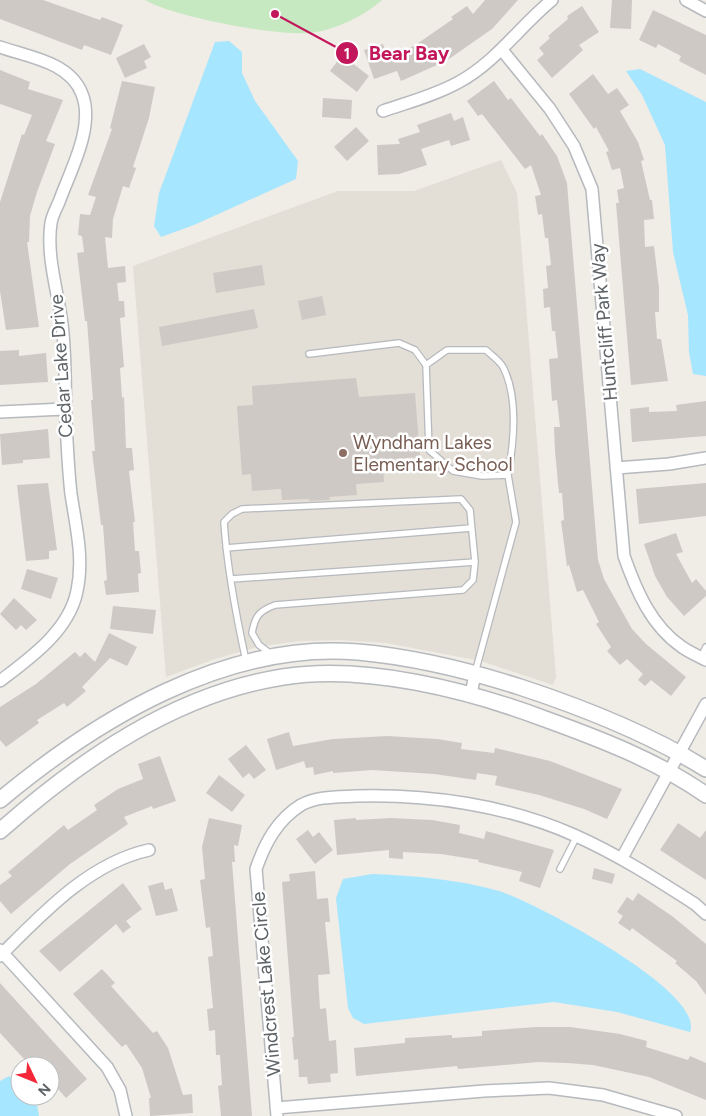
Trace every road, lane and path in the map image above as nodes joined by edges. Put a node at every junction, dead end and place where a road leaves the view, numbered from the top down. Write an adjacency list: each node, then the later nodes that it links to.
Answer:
1 (552, 0): 5 (street)
2 (686, 0): 3 (street)
3 (706, 11)
4 (0, 47): 9 (street, Cedar Lake Drive)
5 (502, 50): 6 (street); 12 (street, Huntcliff Park Way)
6 (383, 111)
7 (309, 354): 8 (lane)
8 (426, 365): 13 (lane); 13 (lane)
9 (64, 409): 10 (street); 22 (street, Cedar Lake Drive)
10 (0, 412)
11 (706, 458): 12 (street)
12 (616, 468): 18 (street, Huntcliff Park Way)
13 (508, 475): 21 (lane)
14 (471, 528): 15 (lane); 15 (lane); 16 (lane)
15 (226, 548): 17 (lane)
16 (475, 562): 17 (lane); 19 (lane)
17 (231, 579): 20 (lane)
18 (704, 655)
19 (274, 657): 20 (street); 21 (street)
20 (247, 663): 23 (street); 30 (street)
21 (475, 673): 24 (street); 26 (street)
22 (0, 681)
23 (252, 683): 24 (street); 31 (street)
24 (470, 695): 28 (street)
25 (706, 704): 26 (street)
26 (678, 754): 27 (street); 28 (street)
27 (706, 769)
28 (669, 772): 29 (street); 34 (street)
29 (706, 795)
30 (0, 800)
31 (0, 831)
32 (577, 836): 34 (street, Windcrest Lake Circle); 35 (lane); 38 (street, Windcrest Lake Circle)
33 (149, 850): 37 (street)
34 (622, 858): 36 (street, Windcrest Lake Circle)
35 (560, 868)
36 (706, 914)
37 (1, 953): 40 (street)
38 (276, 1112): 39 (street, Windcrest Lake Circle)
39 (657, 1113): 41 (street, Windcrest Lake Circle)
40 (126, 1116)
41 (676, 1116)

